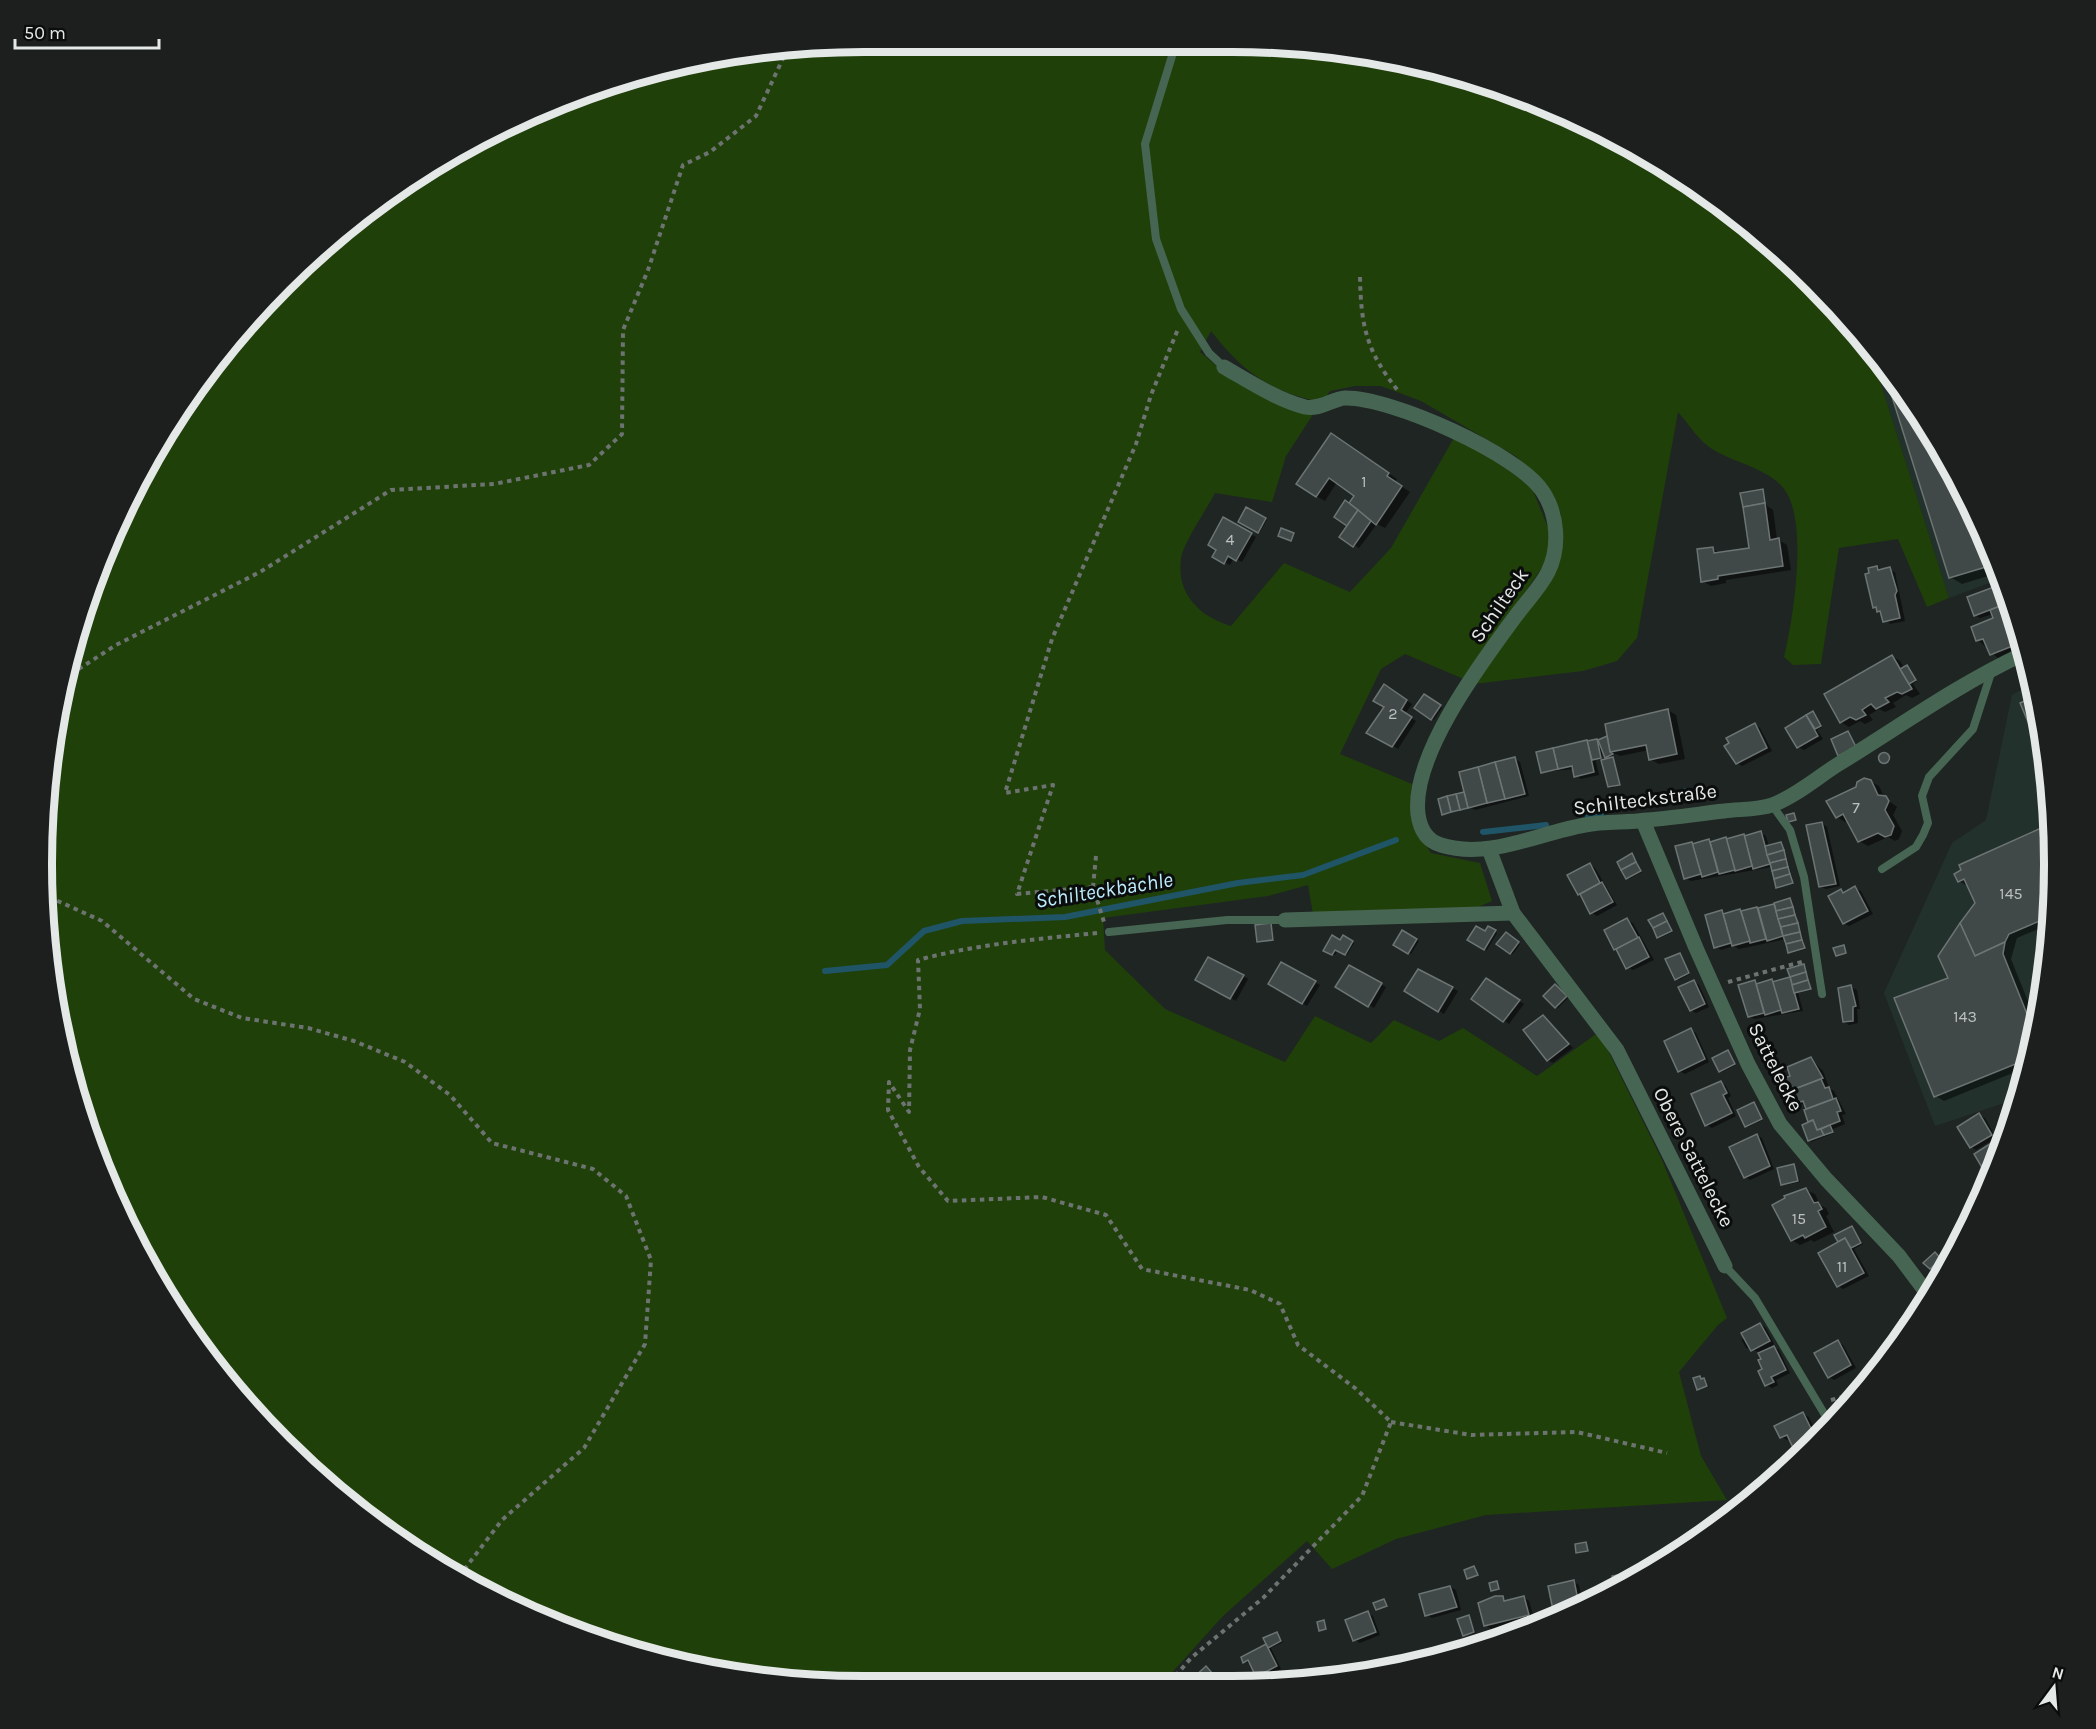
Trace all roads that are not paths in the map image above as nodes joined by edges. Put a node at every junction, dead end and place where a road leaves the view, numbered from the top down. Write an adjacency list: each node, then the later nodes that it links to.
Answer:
1 (1173, 52): 2 (lane)
2 (1224, 367): 7 (street, Schilteck)
3 (2017, 657): 4 (street, Schilteckstraße)
4 (1993, 668): 5 (street, Schilteckstraße); 8 (lane)
5 (1772, 805): 6 (street, Schilteckstraße); 12 (lane)
6 (1643, 821): 7 (street, Schilteckstraße); 14 (street, Sattelecke)
7 (1489, 849): 9 (street)
8 (1882, 869)
9 (1514, 913): 10 (street); 13 (street, Obere Sattelecke)
10 (1285, 920): 11 (lane)
11 (1109, 932)
12 (1822, 994)
13 (1725, 1266): 15 (lane, Obere Sattelecke)
14 (1924, 1289)
15 (1826, 1418)

